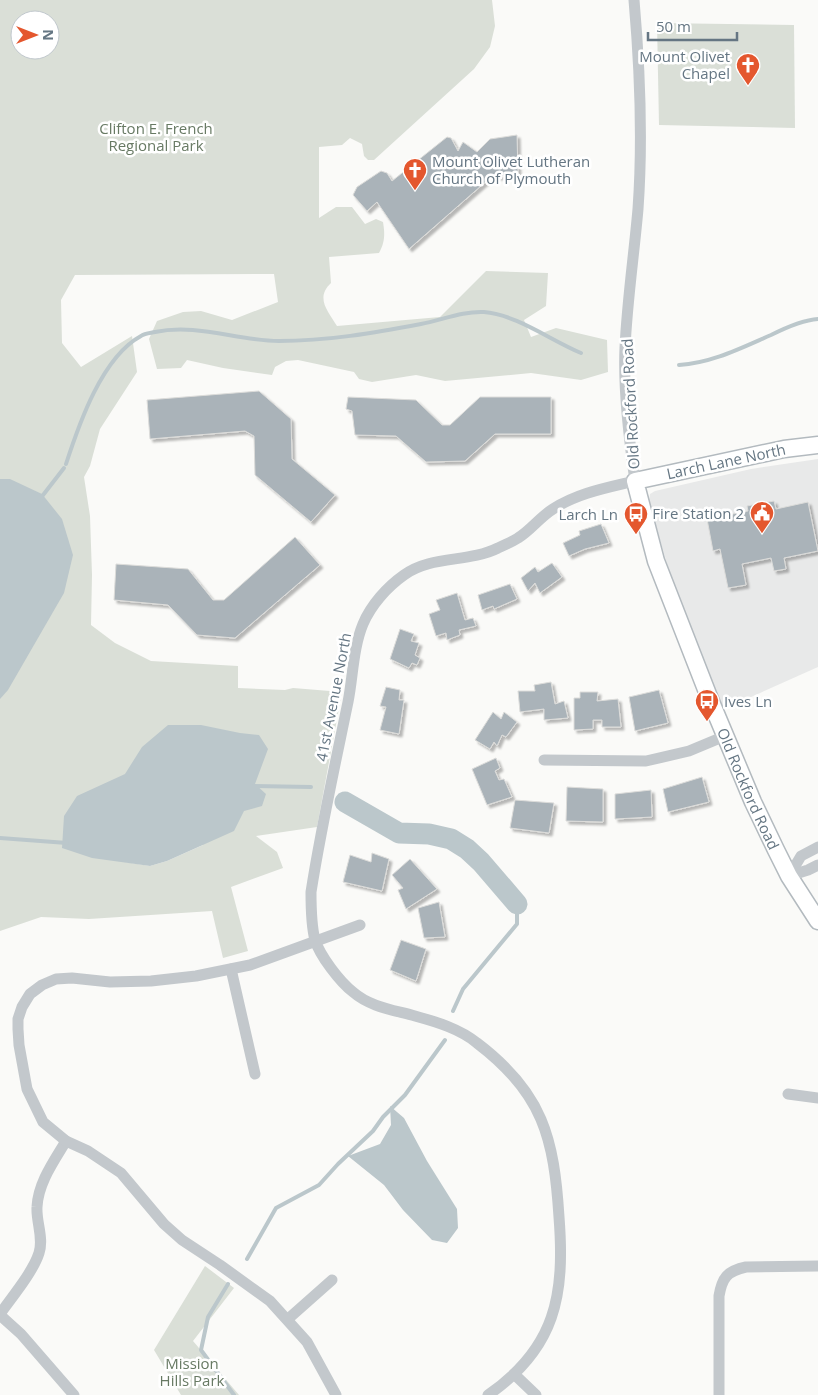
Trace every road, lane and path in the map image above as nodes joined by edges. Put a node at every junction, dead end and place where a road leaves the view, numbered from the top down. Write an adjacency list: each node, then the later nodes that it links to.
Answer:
1 (634, 0): 3 (street, Old Rockford Road)
2 (818, 445): 3 (street, Larch Lane North)
3 (635, 481): 4 (street, Old Rockford Road); 11 (street, 41st Avenue North)
4 (725, 736): 5 (street); 8 (street, Old Rockford Road)
5 (544, 760)
6 (818, 847): 8 (street)
7 (818, 865): 8 (street)
8 (789, 876): 9 (street, Old Rockford Road)
9 (818, 921)
10 (360, 925): 11 (street)
11 (316, 942): 12 (street); 21 (street, 41st Avenue North)
12 (231, 969): 13 (street); 16 (street)
13 (255, 1074)
14 (788, 1094): 15 (street)
15 (818, 1098)
16 (66, 1141): 19 (street); 20 (street)
17 (818, 1266): 26 (street)
18 (332, 1280): 20 (street)
19 (0, 1314): 22 (street)
20 (288, 1319): 23 (street)
21 (514, 1374): 24 (street, 41st Avenue North); 25 (street)
22 (74, 1395)
23 (336, 1395)
24 (488, 1395)
25 (536, 1395)
26 (719, 1395)

